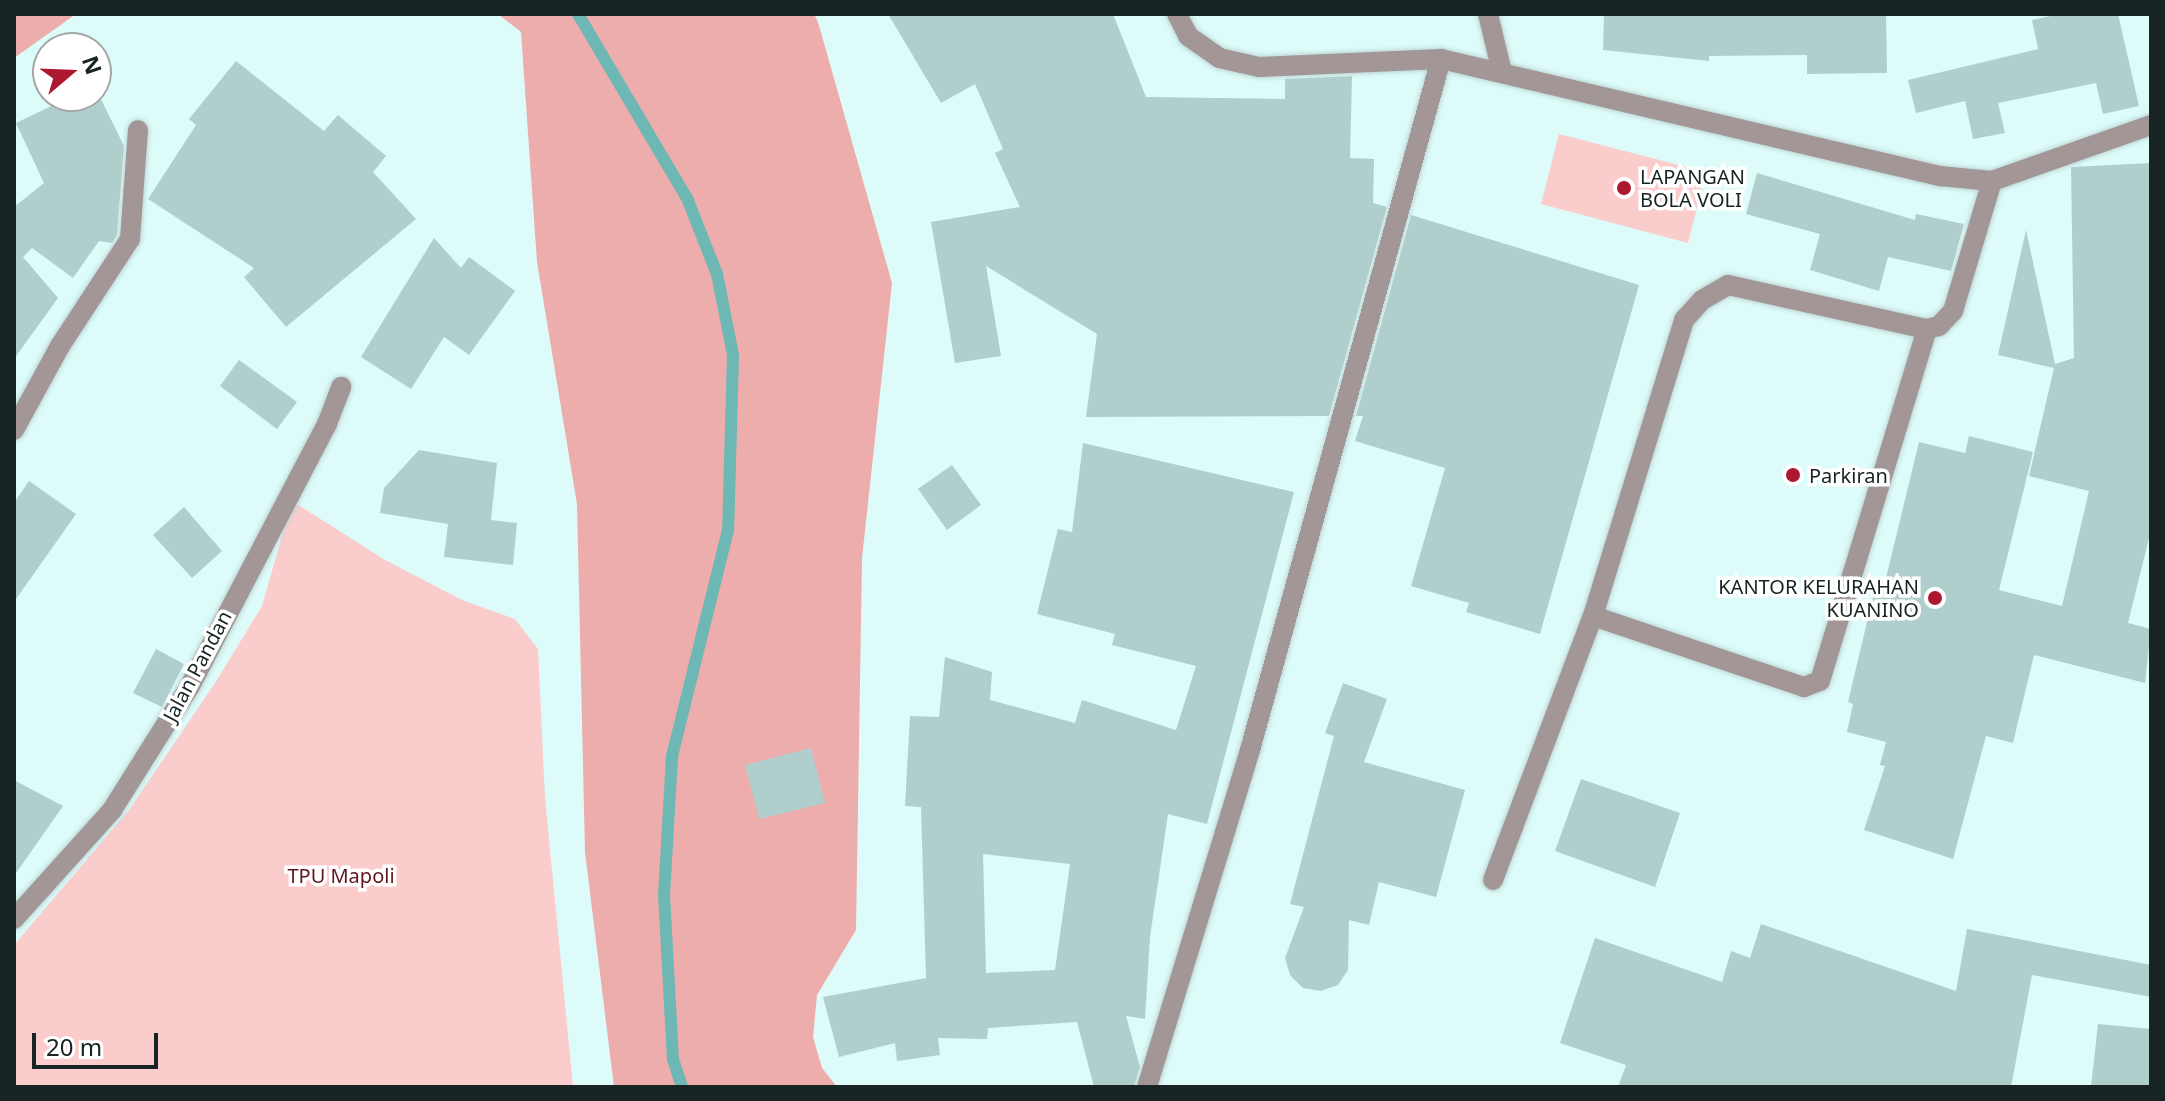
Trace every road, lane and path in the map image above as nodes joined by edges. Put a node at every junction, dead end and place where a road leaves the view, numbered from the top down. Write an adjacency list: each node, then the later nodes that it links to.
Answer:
1 (1177, 14): 3 (street)
2 (1488, 14): 4 (street)
3 (1441, 59): 4 (street); 14 (street)
4 (1502, 72): 7 (street)
5 (2151, 125): 7 (street)
6 (138, 130): 10 (street)
7 (1992, 181): 8 (street)
8 (1927, 329): 11 (street); 11 (street)
9 (341, 387): 13 (street, Jalan Pandan)
10 (14, 430)
11 (1593, 616): 12 (street)
12 (1493, 880)
13 (14, 919)
14 (1147, 1087)

